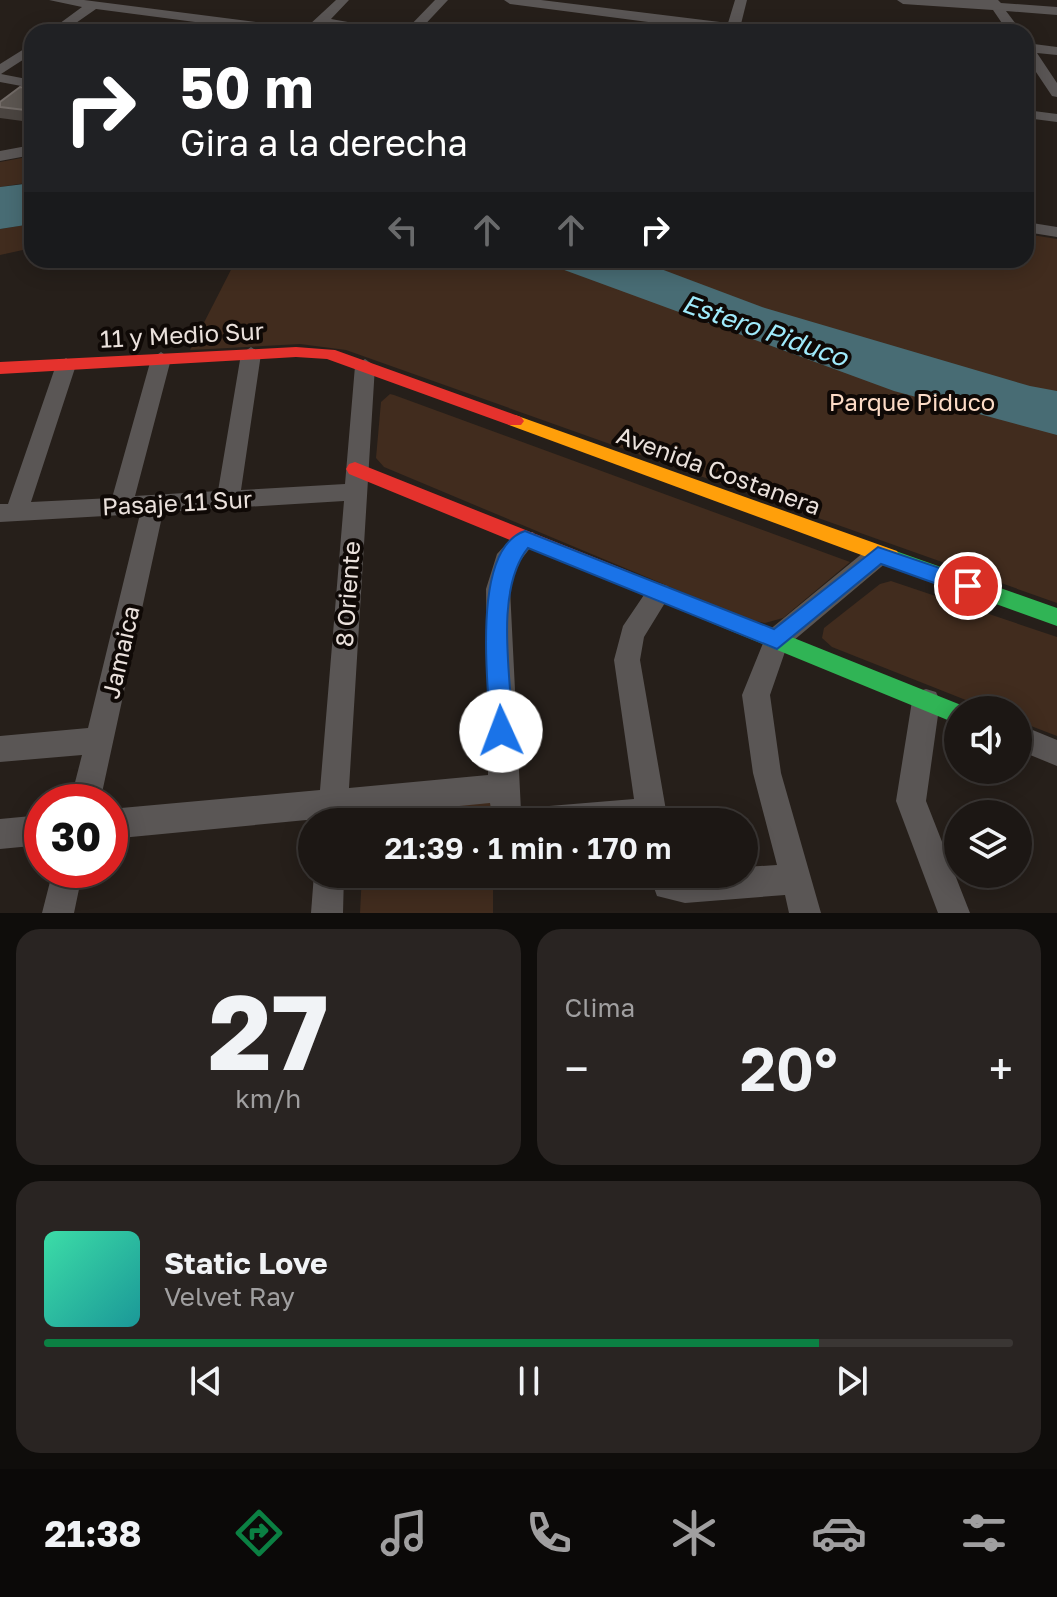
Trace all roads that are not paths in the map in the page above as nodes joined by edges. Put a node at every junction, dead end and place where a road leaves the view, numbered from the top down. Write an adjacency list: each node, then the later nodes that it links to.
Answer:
1 (55, 0): 9 (street)
2 (343, 0): 13 (street)
3 (442, 0): 19 (street)
4 (510, 0): 11 (street)
5 (741, 0): 22 (street)
6 (903, 0): 7 (street)
7 (994, 2): 10 (street); 23 (street)
8 (123, 4): 9 (street); 12 (street)
9 (93, 5): 14 (street)
10 (1057, 11)
11 (631, 14): 20 (street); 21 (street)
12 (207, 20): 15 (street); 16 (street)
13 (321, 21): 17 (street); 18 (street)
14 (66, 24)
15 (201, 24)
16 (239, 24)
17 (318, 24)
18 (342, 24)
19 (419, 24)
20 (626, 24)
21 (695, 24)
22 (735, 24)
23 (1009, 24)
24 (1034, 49): 25 (street)
25 (1057, 51)
26 (24, 54): 28 (street)
27 (1034, 66): 31 (street)
28 (0, 70)
29 (0, 78): 30 (street)
30 (24, 82)
31 (1057, 93)
32 (1034, 115): 33 (street)
33 (1057, 118)
34 (0, 149): 35 (street)
35 (24, 151)
36 (24, 151): 37 (street)
37 (0, 156)
38 (1034, 228): 39 (street)
39 (1057, 232)
40 (251, 354): 41 (street, 11 y Medio Sur); 43 (street, 11 y Medio Sur); 46 (street)
41 (161, 359): 42 (street, 11 y Medio Sur); 48 (street)
42 (66, 365): 44 (street, 11 y Medio Sur); 49 (street)
43 (365, 366): 45 (street, 8 Oriente); 51 (street, Avenida Costanera)
44 (0, 368)
45 (355, 481): 46 (street, Pasaje 11 Sur); 50 (street); 63 (street, 8 Oriente)
46 (228, 499): 47 (street, Pasaje 11 Sur)
47 (154, 503): 48 (street, Pasaje 11 Sur); 57 (street, Jamaica)
48 (121, 505): 49 (street, Pasaje 11 Sur)
49 (8, 512)
50 (525, 539): 52 (street); 62 (street)
51 (878, 555): 53 (street, Avenida Costanera); 54 (street)
52 (659, 593): 54 (street); 66 (street)
53 (1057, 617)
54 (777, 639): 55 (street); 71 (street)
55 (926, 701): 56 (street); 78 (street)
56 (944, 708)
57 (100, 740): 59 (street); 61 (street, Jamaica)
58 (1032, 743): 60 (street)
59 (0, 749)
60 (1057, 753)
61 (89, 784)
62 (503, 788): 64 (street); 65 (street)
63 (332, 808)
64 (360, 808)
65 (507, 808)
66 (651, 808)
67 (298, 814): 68 (street)
68 (128, 823)
69 (24, 832): 70 (street)
70 (0, 834)
71 (795, 879): 72 (street); 77 (street)
72 (758, 882)
73 (64, 888): 75 (street)
74 (328, 888): 76 (street)
75 (58, 913)
76 (327, 913)
77 (805, 913)
78 (954, 913)

